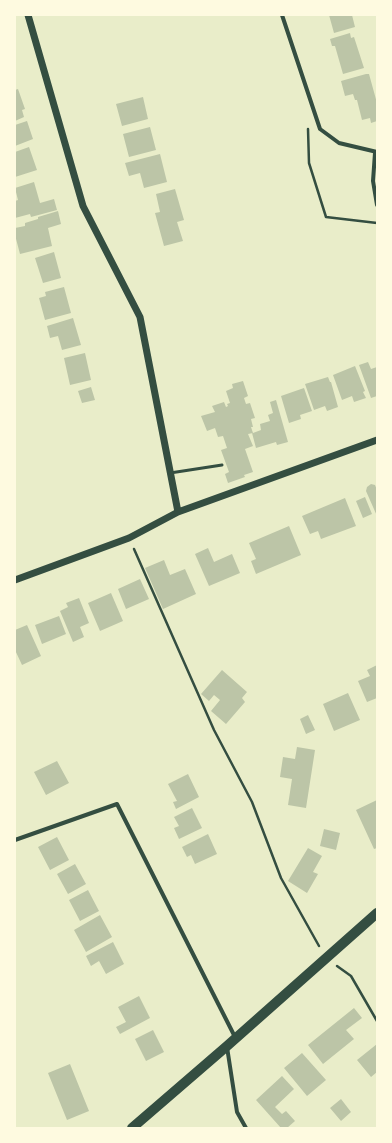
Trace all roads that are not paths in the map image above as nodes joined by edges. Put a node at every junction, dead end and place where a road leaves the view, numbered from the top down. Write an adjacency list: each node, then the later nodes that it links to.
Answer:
1 (28, 15): 7 (street)
2 (282, 15): 3 (street)
3 (376, 152): 4 (street)
4 (377, 204)
5 (377, 440): 8 (street)
6 (222, 465): 7 (lane)
7 (170, 472): 8 (street)
8 (178, 512): 9 (street)
9 (15, 580)
10 (15, 840): 12 (street)
11 (377, 913): 12 (main road)
12 (236, 1038): 13 (main road)
13 (227, 1046): 14 (main road); 15 (street)
14 (132, 1128)
15 (246, 1128)

